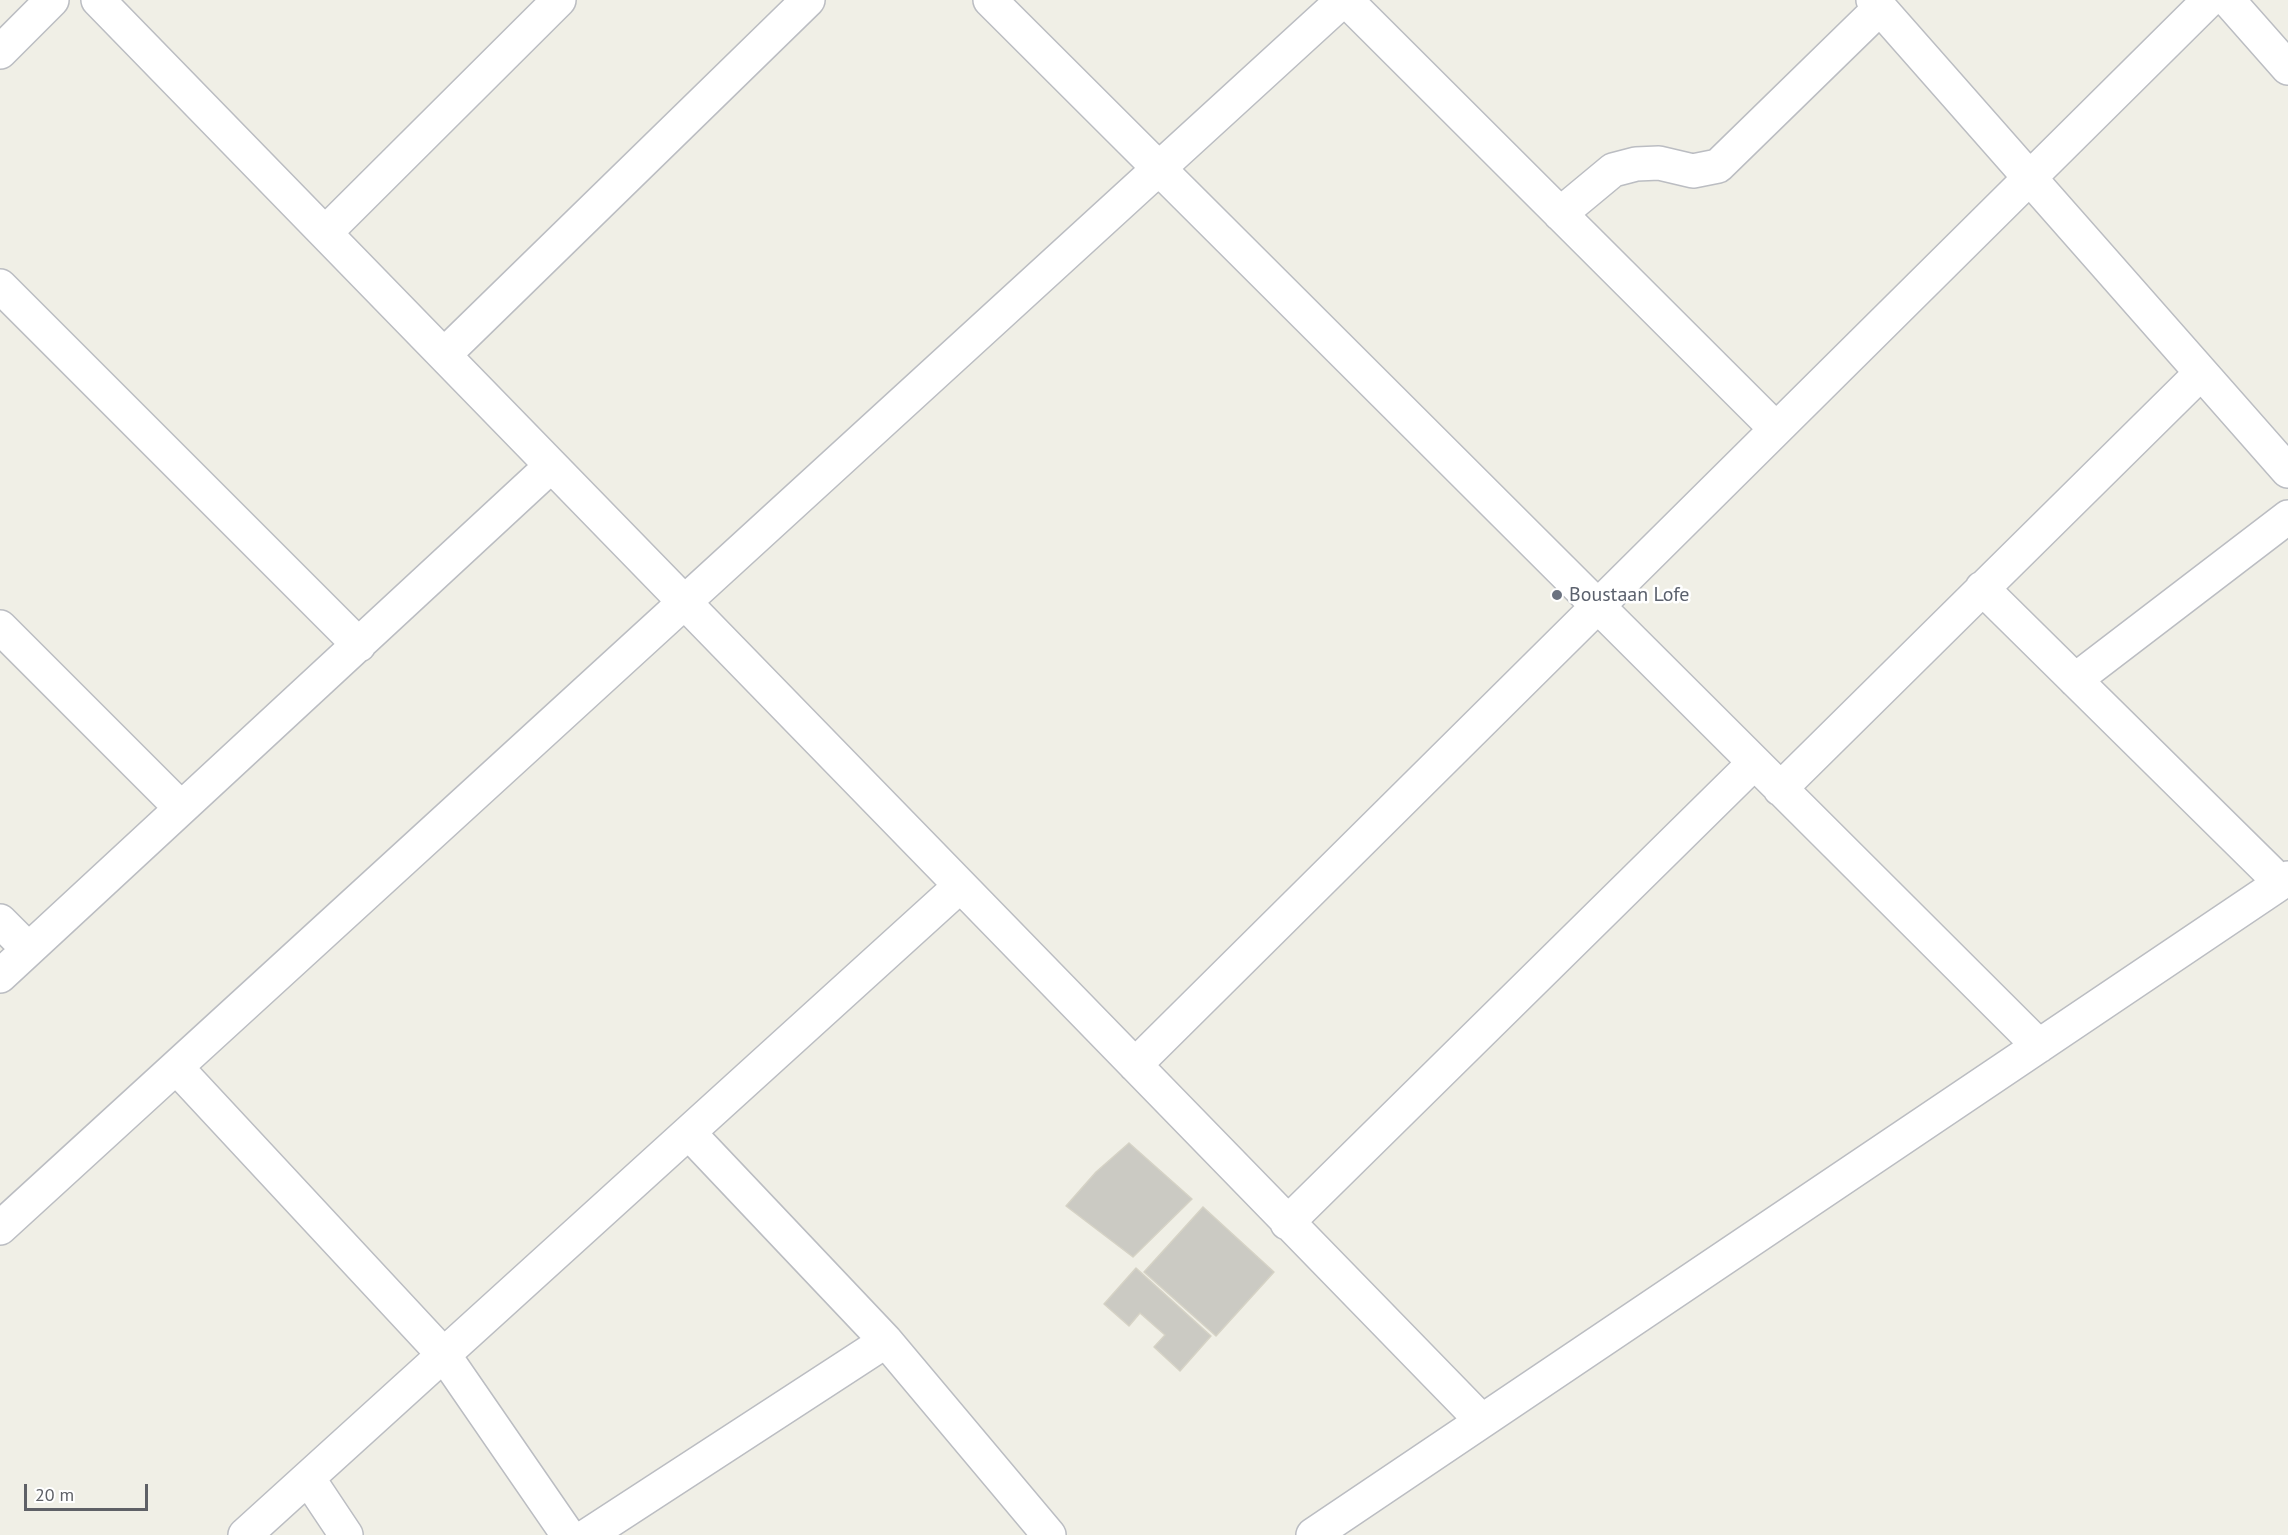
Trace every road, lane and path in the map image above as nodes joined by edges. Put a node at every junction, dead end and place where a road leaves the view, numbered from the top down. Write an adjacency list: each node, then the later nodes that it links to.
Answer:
1 (52, 0): 10 (street)
2 (98, 0): 15 (street)
3 (559, 0): 15 (street)
4 (807, 0): 17 (street)
5 (990, 0): 12 (street)
6 (1345, 0): 12 (street); 14 (street)
7 (2209, 0): 13 (street)
8 (2228, 0): 11 (street)
9 (1876, 4): 13 (street); 14 (street)
10 (0, 52)
11 (2288, 68)
12 (1159, 169): 24 (street); 25 (street)
13 (2030, 178): 18 (street); 19 (street)
14 (1560, 214): 19 (street)
15 (325, 233): 17 (street)
16 (0, 286): 27 (street)
17 (444, 356): 20 (street)
18 (2201, 374): 21 (street); 23 (street)
19 (1776, 429): 25 (street)
20 (551, 466): 24 (street); 27 (street)
21 (2288, 471)
22 (2288, 517): 28 (street)
23 (1983, 588): 28 (street); 30 (street)
24 (684, 603): 33 (street); 39 (street)
25 (1598, 606): 29 (street); 38 (street)
26 (0, 627): 31 (street)
27 (359, 645): 31 (street)
28 (2075, 680): 32 (street)
29 (1755, 763): 30 (street); 41 (street)
30 (1780, 789): 37 (street)
31 (181, 808): 35 (street)
32 (2285, 881): 37 (street)
33 (960, 886): 38 (street); 40 (street)
34 (0, 921): 35 (street)
35 (28, 949): 36 (street)
36 (0, 975)
37 (2039, 1046): 45 (street)
38 (1135, 1065): 41 (street)
39 (176, 1067): 42 (street); 44 (street)
40 (688, 1133): 43 (street); 44 (street)
41 (1287, 1223): 45 (street)
42 (0, 1228)
43 (886, 1341): 50 (street); 51 (street)
44 (444, 1355): 46 (street); 49 (street)
45 (1482, 1421): 52 (street)
46 (308, 1478): 47 (street); 48 (street)
47 (245, 1535)
48 (346, 1535)
49 (568, 1535)
50 (588, 1535)
51 (1048, 1535)
52 (1313, 1535)

